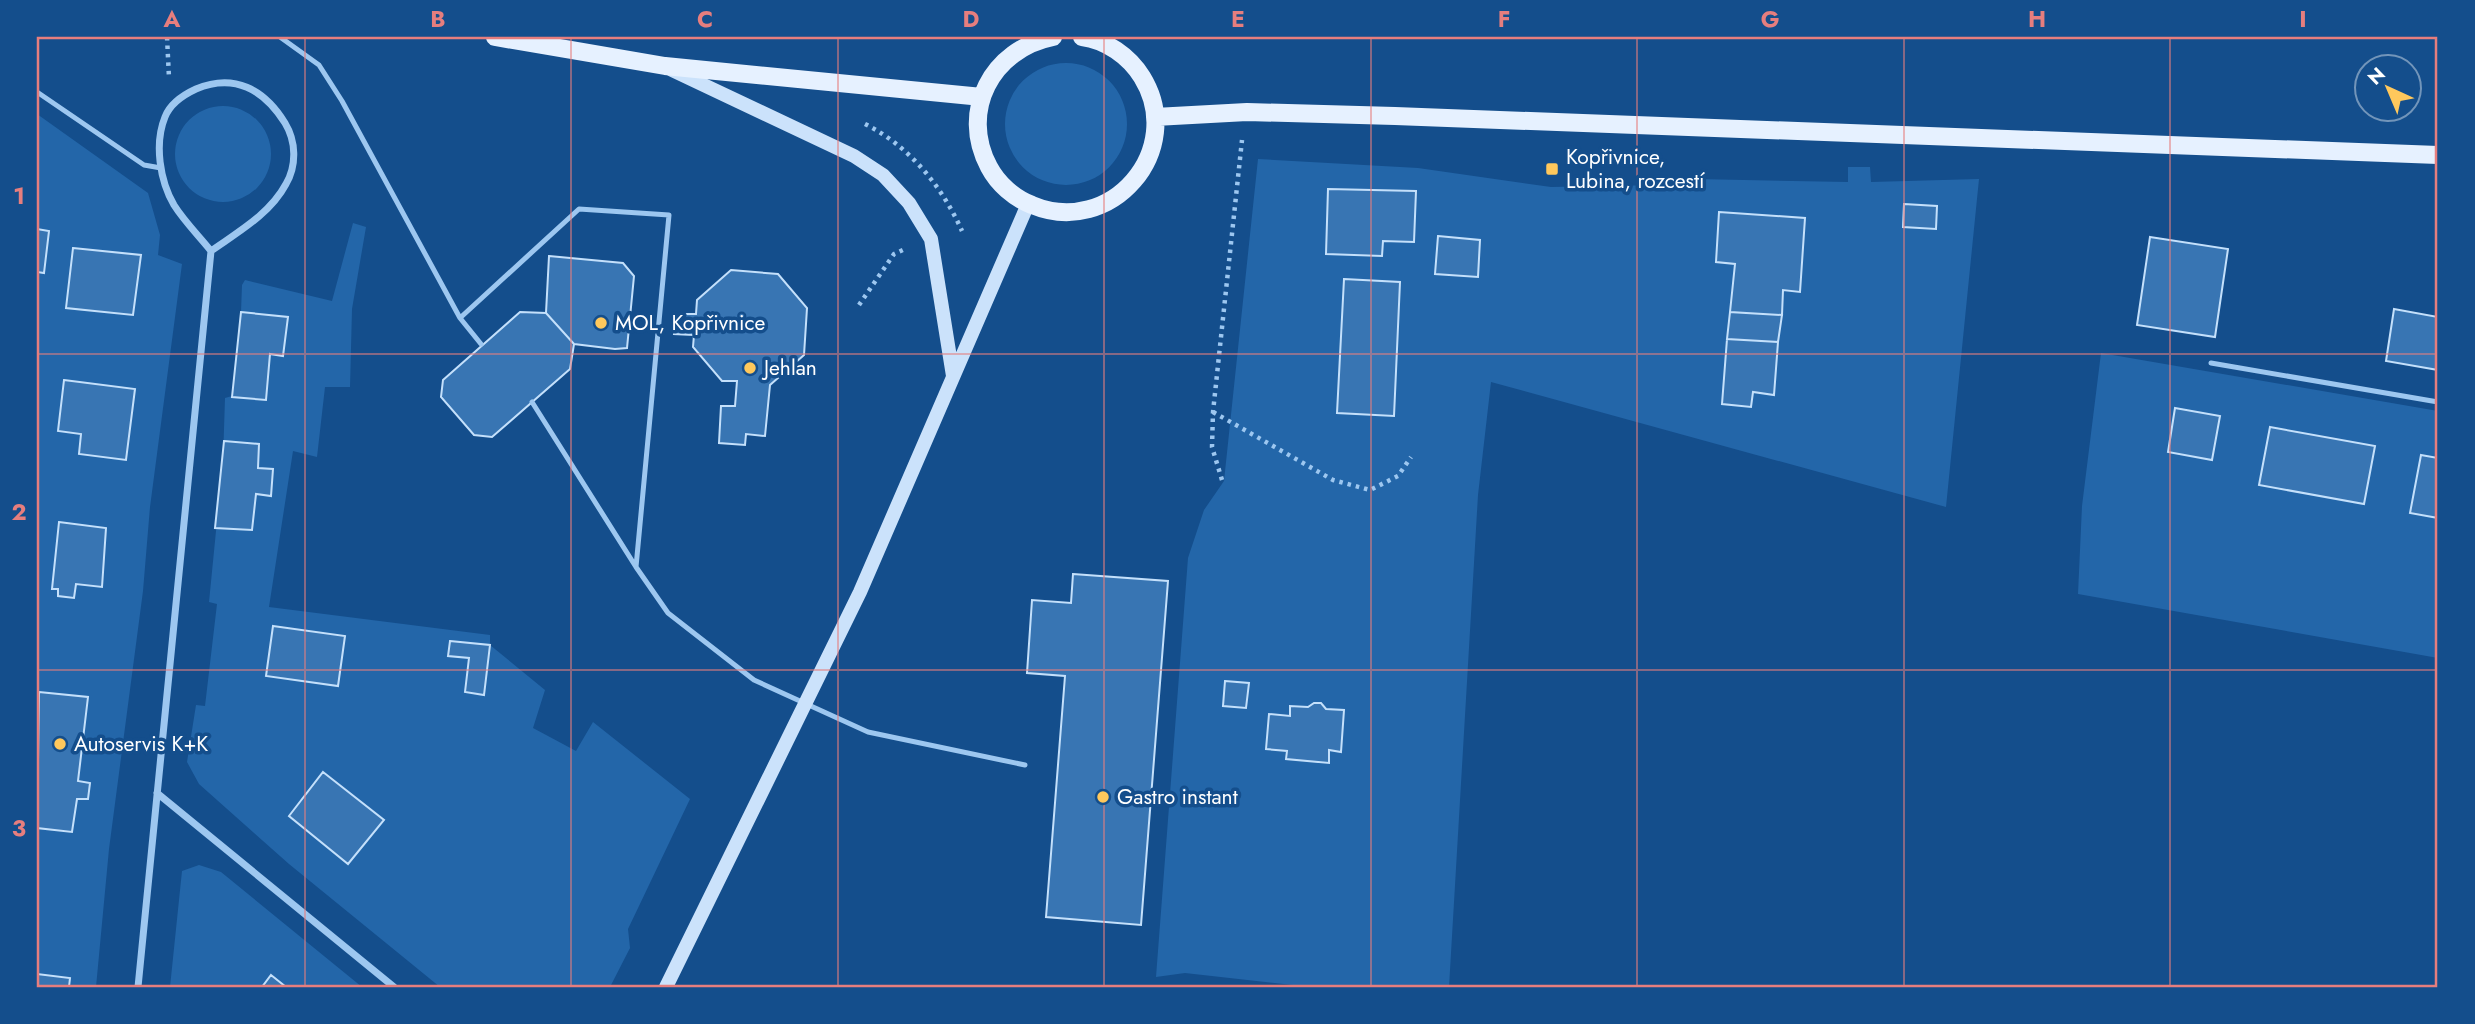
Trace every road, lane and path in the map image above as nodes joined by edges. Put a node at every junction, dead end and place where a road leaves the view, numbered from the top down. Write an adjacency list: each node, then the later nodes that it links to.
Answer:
1 (167, 37): 9 (path)
2 (280, 37): 18 (lane)
3 (495, 37): 6 (main road)
4 (1053, 37): 8 (main road)
5 (1082, 37): 11 (main road)
6 (665, 66): 8 (main road); 21 (main road)
7 (37, 92): 13 (lane)
8 (982, 97): 14 (main road)
9 (176, 101): 13 (street); 16 (street)
10 (1247, 112): 11 (main road); 12 (main road); 24 (path)
11 (1155, 117): 14 (main road)
12 (2438, 155)
13 (161, 168): 16 (street)
14 (1028, 204): 21 (main road)
15 (918, 242): 17 (path)
16 (211, 251): 30 (street)
17 (859, 305)
18 (460, 318): 19 (lane); 27 (lane)
19 (481, 344)
20 (2211, 363): 23 (lane)
21 (953, 376): 28 (main road)
22 (532, 402): 27 (lane)
23 (2438, 402)
24 (1213, 412): 25 (path); 26 (path)
25 (1411, 457)
26 (1222, 480)
27 (636, 568): 28 (lane)
28 (807, 704): 29 (lane); 33 (main road)
29 (1025, 765)
30 (157, 793): 31 (street); 32 (street)
31 (138, 987)
32 (394, 987)
33 (666, 987)

